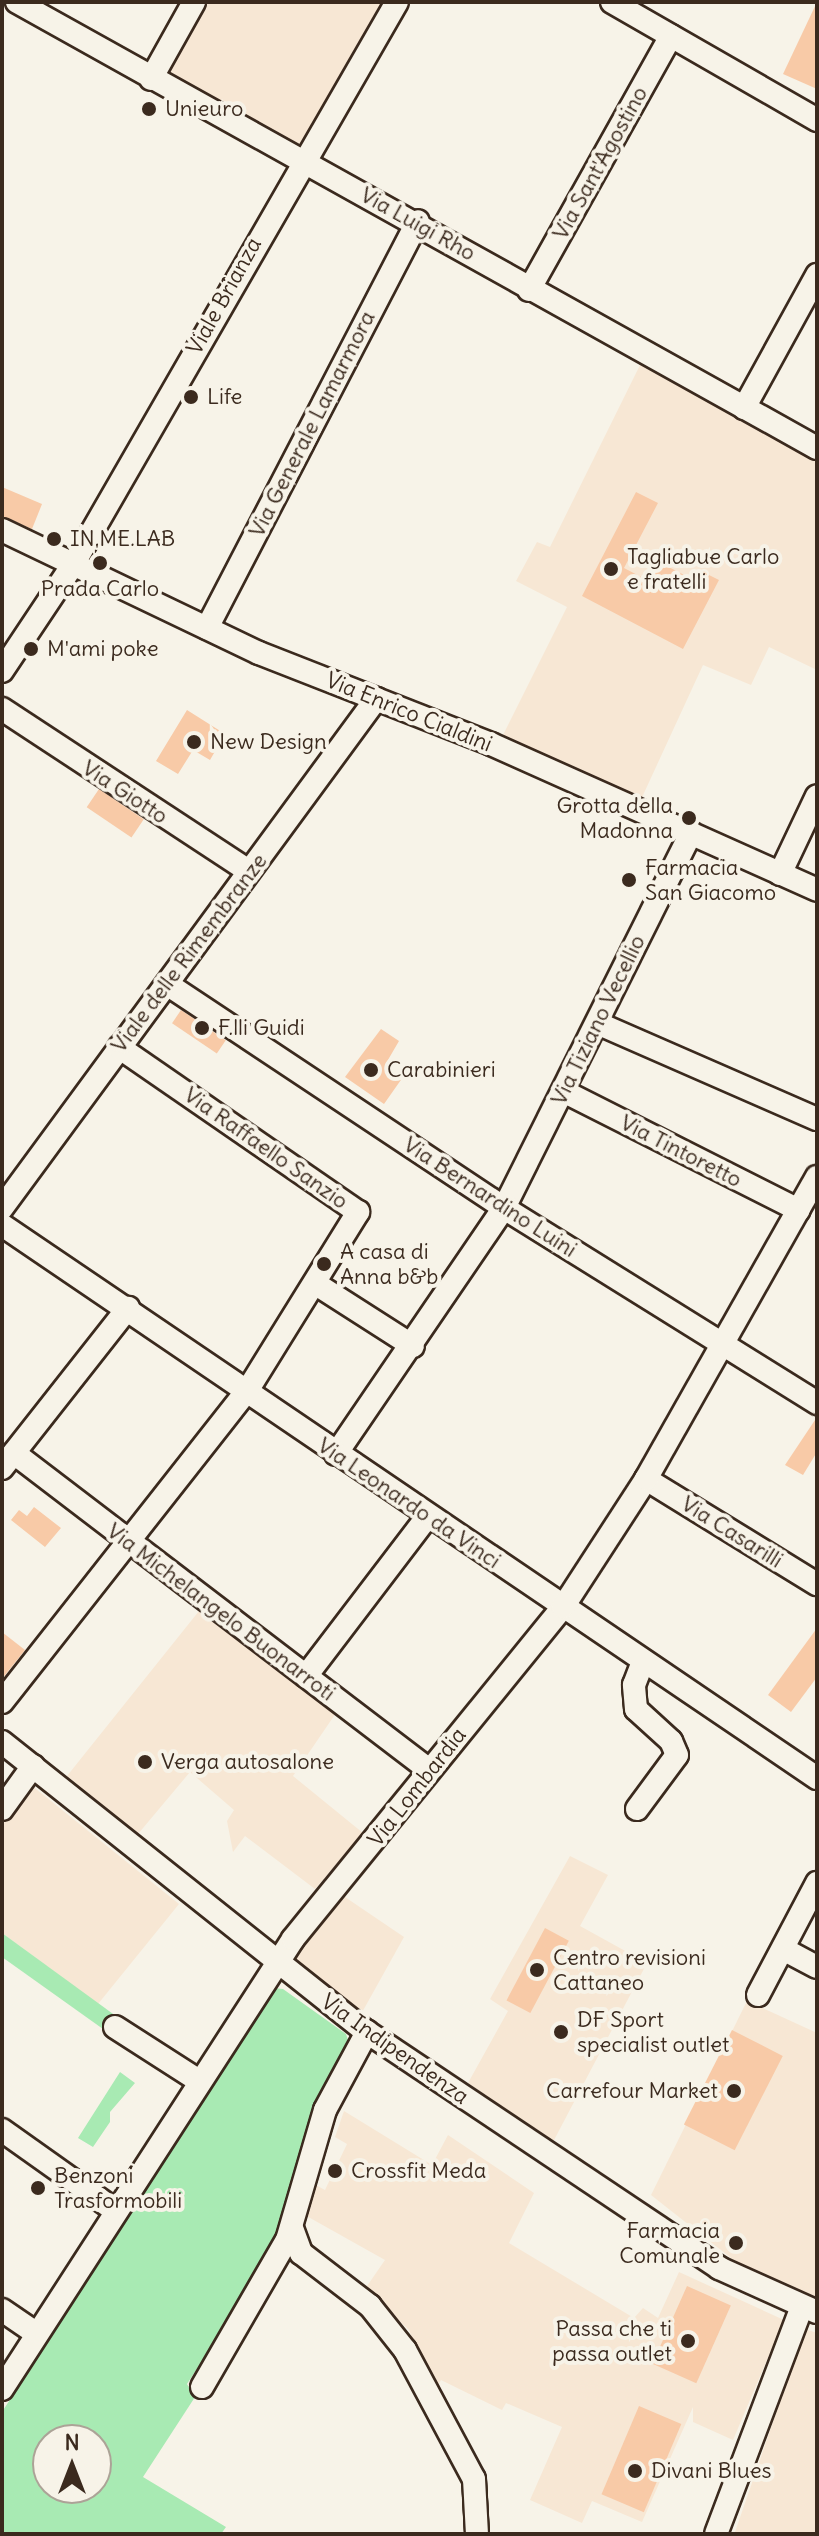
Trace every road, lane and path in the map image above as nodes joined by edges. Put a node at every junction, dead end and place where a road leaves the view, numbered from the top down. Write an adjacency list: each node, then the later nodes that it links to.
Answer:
1 (17, 2): 6 (street, Via Luigi Rho)
2 (194, 2): 6 (street)
3 (397, 2): 8 (street, Viale Brianza)
4 (612, 2): 5 (street)
5 (671, 36): 7 (street); 11 (street, Via Sant'Agostino)
6 (151, 79): 8 (street, Via Luigi Rho)
7 (817, 120)
8 (300, 161): 9 (street, Via Luigi Rho); 15 (street, Viale Brianza)
9 (418, 221): 11 (street, Via Luigi Rho); 16 (street, Via Generale Lamarmora)
10 (817, 275): 12 (street)
11 (529, 290): 12 (street, Via Luigi Rho)
12 (744, 408): 13 (street, Via Luigi Rho)
13 (817, 448)
14 (2, 530): 15 (street, Via Enrico Cialdini)
15 (74, 563): 16 (street, Via Enrico Cialdini); 17 (street, Viale Brianza)
16 (207, 628): 18 (street, Via Enrico Cialdini)
17 (2, 671)
18 (376, 699): 21 (street, Via Enrico Cialdini); 22 (street, Viale delle Rimembranze)
19 (2, 709): 22 (street, Via Giotto)
20 (817, 796): 23 (street)
21 (691, 833): 23 (street, Via Enrico Cialdini); 26 (street, Via Tiziano Vecellio)
22 (249, 871): 25 (street, Viale delle Rimembranze)
23 (780, 874): 24 (street, Via Enrico Cialdini)
24 (817, 890)
25 (167, 984): 27 (street, Viale delle Rimembranze); 32 (street, Via Bernardino Luini)
26 (597, 1023): 28 (street, Via Tiziano Vecellio); 29 (street)
27 (119, 1047): 31 (street, Viale delle Rimembranze); 35 (street, Via Raffaello Sanzio)
28 (563, 1091): 32 (street, Via Tiziano Vecellio); 33 (street, Via Tintoretto)
29 (817, 1119)
30 (817, 1177): 33 (street, Via Lombardia)
31 (2, 1208)
32 (504, 1208): 37 (street, Via Tiziano Vecellio); 38 (street, Via Bernardino Luini)
33 (799, 1210): 38 (street, Via Lombardia)
34 (2, 1225): 36 (street, Via Leonardo da Vinci)
35 (316, 1284): 37 (street); 39 (street, Via Raffaello Sanzio)
36 (128, 1308): 39 (street, Via Leonardo da Vinci); 42 (street)
37 (413, 1346): 41 (street, Via Tiziano Vecellio)
38 (724, 1346): 40 (street, Via Bernardino Luini); 43 (street, Via Lombardia)
39 (247, 1391): 41 (street, Via Leonardo da Vinci); 45 (street, Via Raffaello Sanzio)
40 (817, 1403)
41 (336, 1454): 44 (street, Via Leonardo da Vinci)
42 (8, 1460): 45 (street, Via Michelangelo Buonarroti)
43 (646, 1479): 46 (street, Via Casarilli); 47 (street, Via Lombardia)
44 (428, 1516): 47 (street, Via Leonardo da Vinci); 49 (street)
45 (130, 1545): 49 (street, Via Michelangelo Buonarroti); 50 (street, Via Raffaello Sanzio)
46 (817, 1584)
47 (563, 1607): 48 (street, Via Leonardo da Vinci); 53 (street, Via Lombardia)
48 (643, 1661): 54 (street, Via Leonardo da Vinci); 56 (street)
49 (306, 1676): 53 (street, Via Michelangelo Buonarroti)
50 (2, 1702)
51 (2, 1742): 52 (street, Via Indipendenza)
52 (33, 1766): 55 (street); 59 (street, Via Indipendenza)
53 (429, 1770): 59 (street, Via Lombardia)
54 (817, 1778)
55 (2, 1809)
56 (637, 1809)
57 (817, 1883): 58 (street)
58 (783, 1949): 60 (street); 61 (street)
59 (276, 1963): 63 (street, Via Indipendenza); 64 (street, Via Lombardia)
60 (817, 1967)
61 (758, 1995)
62 (115, 2027): 64 (street)
63 (367, 2032): 67 (street); 69 (street, Via Indipendenza)
64 (199, 2081): 66 (street, Via Lombardia)
65 (2, 2130): 66 (street)
66 (116, 2211): 70 (street, Via Lombardia)
67 (292, 2228): 71 (street); 73 (street)
68 (2, 2310): 70 (street)
69 (809, 2310): 74 (street)
70 (37, 2334): 72 (street, Via Lombardia)
71 (202, 2387)
72 (2, 2389)
73 (477, 2534)
74 (716, 2534)

